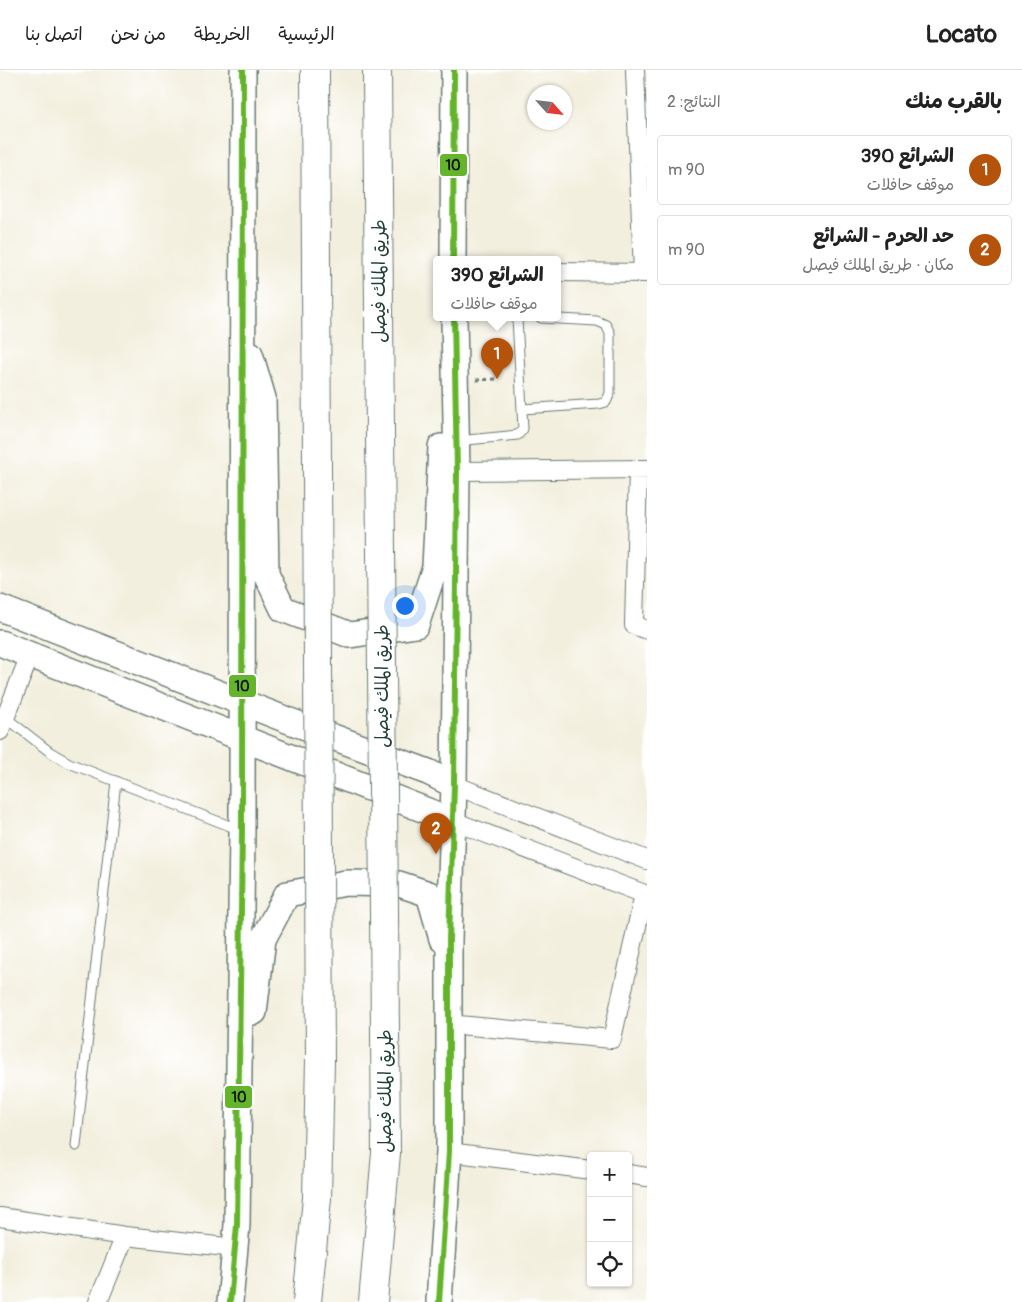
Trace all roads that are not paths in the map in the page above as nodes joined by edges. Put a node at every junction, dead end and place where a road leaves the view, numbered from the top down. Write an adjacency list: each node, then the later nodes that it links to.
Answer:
1 (241, 70): 13 (main road)
2 (315, 70): 44 (highway, bridge)
3 (377, 70): 45 (highway, طريق الملك فيصل, bridge)
4 (454, 70): 6 (main road)
5 (635, 70): 8 (street)
6 (452, 256)
7 (561, 272): 8 (street)
8 (645, 273)
9 (561, 319): 14 (lane)
10 (448, 321): 13 (main road)
11 (454, 321): 15 (main road)
12 (517, 321): 14 (lane)
13 (242, 326): 22 (main road)
14 (522, 409): 15 (lane)
15 (457, 441): 17 (main road)
16 (642, 469): 17 (street); 19 (street)
17 (457, 471): 26 (main road)
18 (0, 608): 22 (main road)
19 (647, 630)
20 (0, 643): 21 (main road)
21 (30, 655): 23 (street); 24 (main road)
22 (241, 702): 24 (main road); 26 (main road)
23 (3, 724): 25 (lane)
24 (243, 739): 27 (main road); 28 (main road)
25 (116, 781): 28 (lane); 33 (lane)
26 (454, 785): 27 (main road); 29 (street)
27 (453, 821): 30 (street); 31 (main road)
28 (242, 831): 35 (main road)
29 (647, 860)
30 (646, 895): 32 (street)
31 (448, 963): 32 (main road); 35 (main road)
32 (448, 1024): 34 (main road)
33 (76, 1146)
34 (449, 1152): 36 (street); 46 (main road)
35 (238, 1157): 41 (main road)
36 (587, 1169)
37 (632, 1174): 38 (street)
38 (647, 1176)
39 (0, 1217): 40 (street)
40 (125, 1236): 41 (street); 42 (street)
41 (235, 1248): 43 (main road)
42 (98, 1302)
43 (230, 1302)
44 (307, 1302)
45 (372, 1302)
46 (439, 1302)

